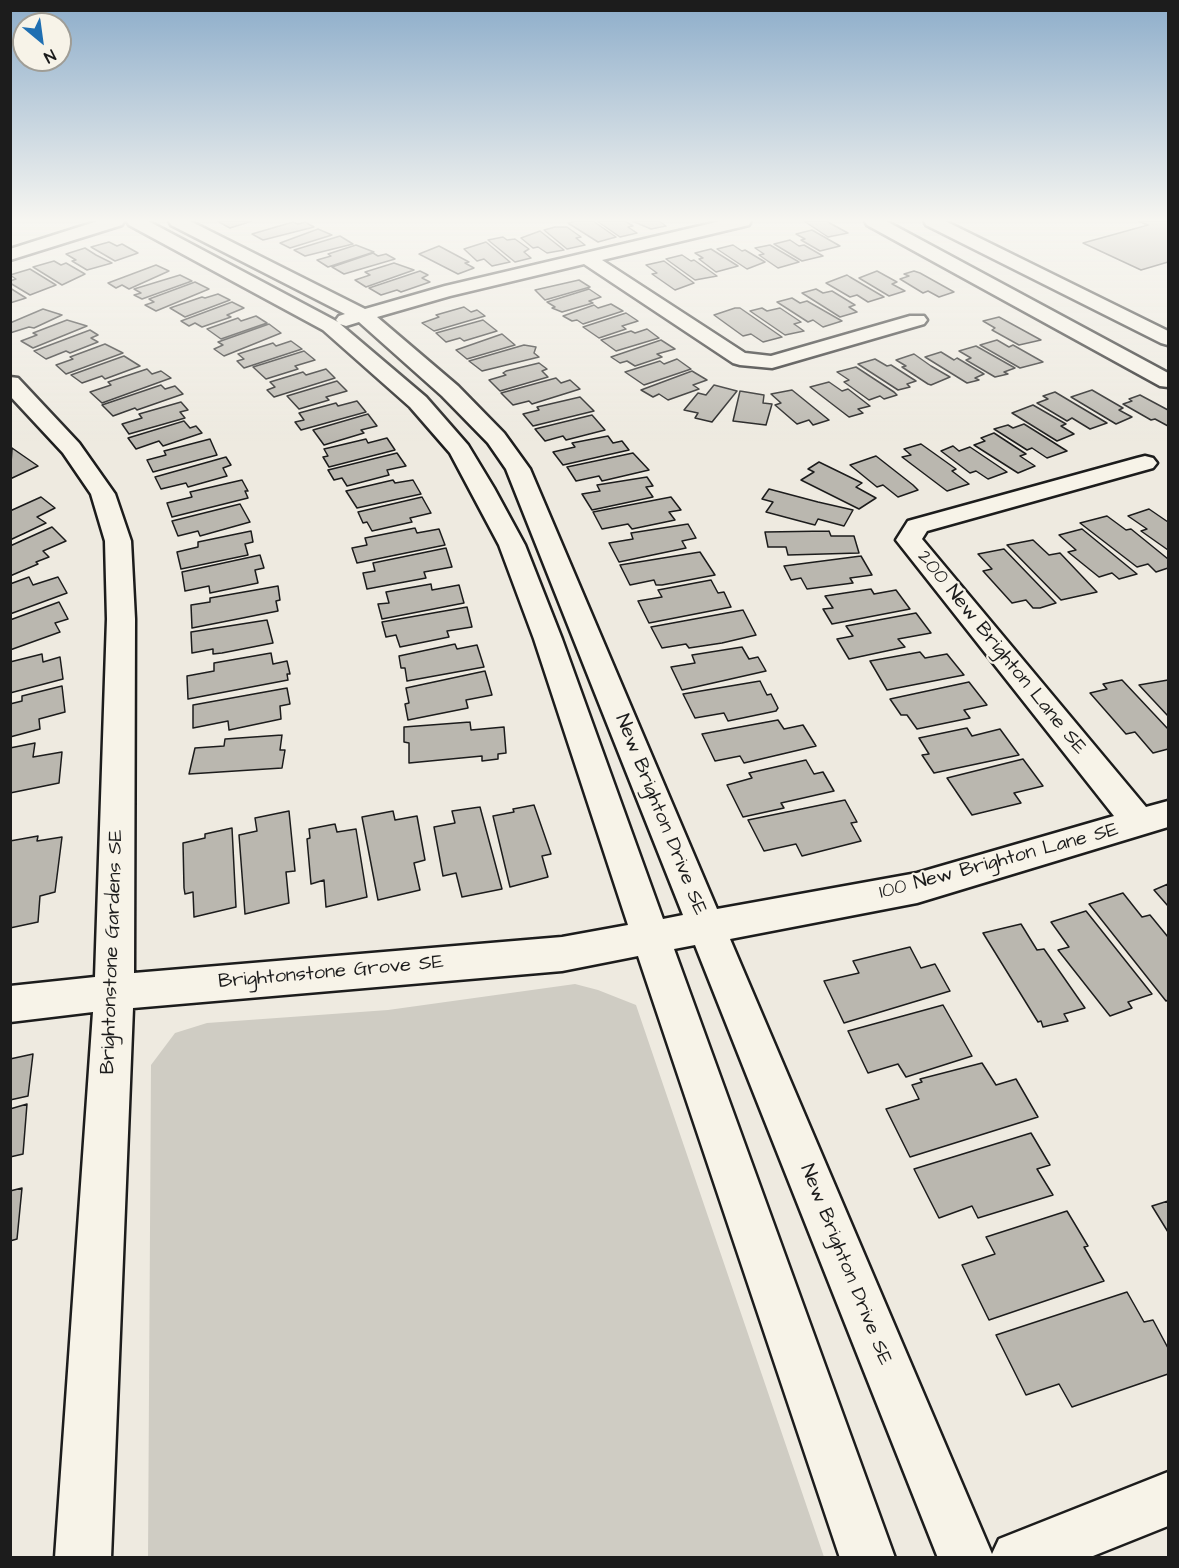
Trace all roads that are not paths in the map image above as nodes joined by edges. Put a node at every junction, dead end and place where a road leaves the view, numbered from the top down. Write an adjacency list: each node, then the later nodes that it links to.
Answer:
1 (271, 294): 10 (street)
2 (321, 294): 8 (street, New Brighton Drive SE)
3 (437, 294): 8 (street)
4 (642, 294): 9 (street)
5 (1009, 294): 14 (street)
6 (1027, 294): 12 (street)
7 (1078, 294): 11 (street)
8 (362, 315): 10 (street); 19 (street, New Brighton Drive SE)
9 (917, 320)
10 (330, 326): 20 (street)
11 (1168, 339)
12 (1168, 344)
13 (1168, 352): 14 (street)
14 (1134, 363): 15 (street)
15 (1168, 381)
16 (17, 400): 21 (street, Brightonstone Gardens SE)
17 (1145, 463): 18 (street, 200 New Brighton Lane SE)
18 (1154, 819): 19 (street, 100 New Brighton Lane SE)
19 (706, 928): 20 (street, 100 New Brighton Lane SE); 26 (street, New Brighton Drive SE)
20 (651, 939): 21 (street, Brightonstone Grove SE); 25 (street)
21 (114, 992): 22 (street, Brightonstone Grove SE); 24 (street, Brightonstone Gardens SE)
22 (10, 1004)
23 (1168, 1499): 27 (street)
24 (83, 1557)
25 (868, 1557)
26 (966, 1557)
27 (1018, 1557)

